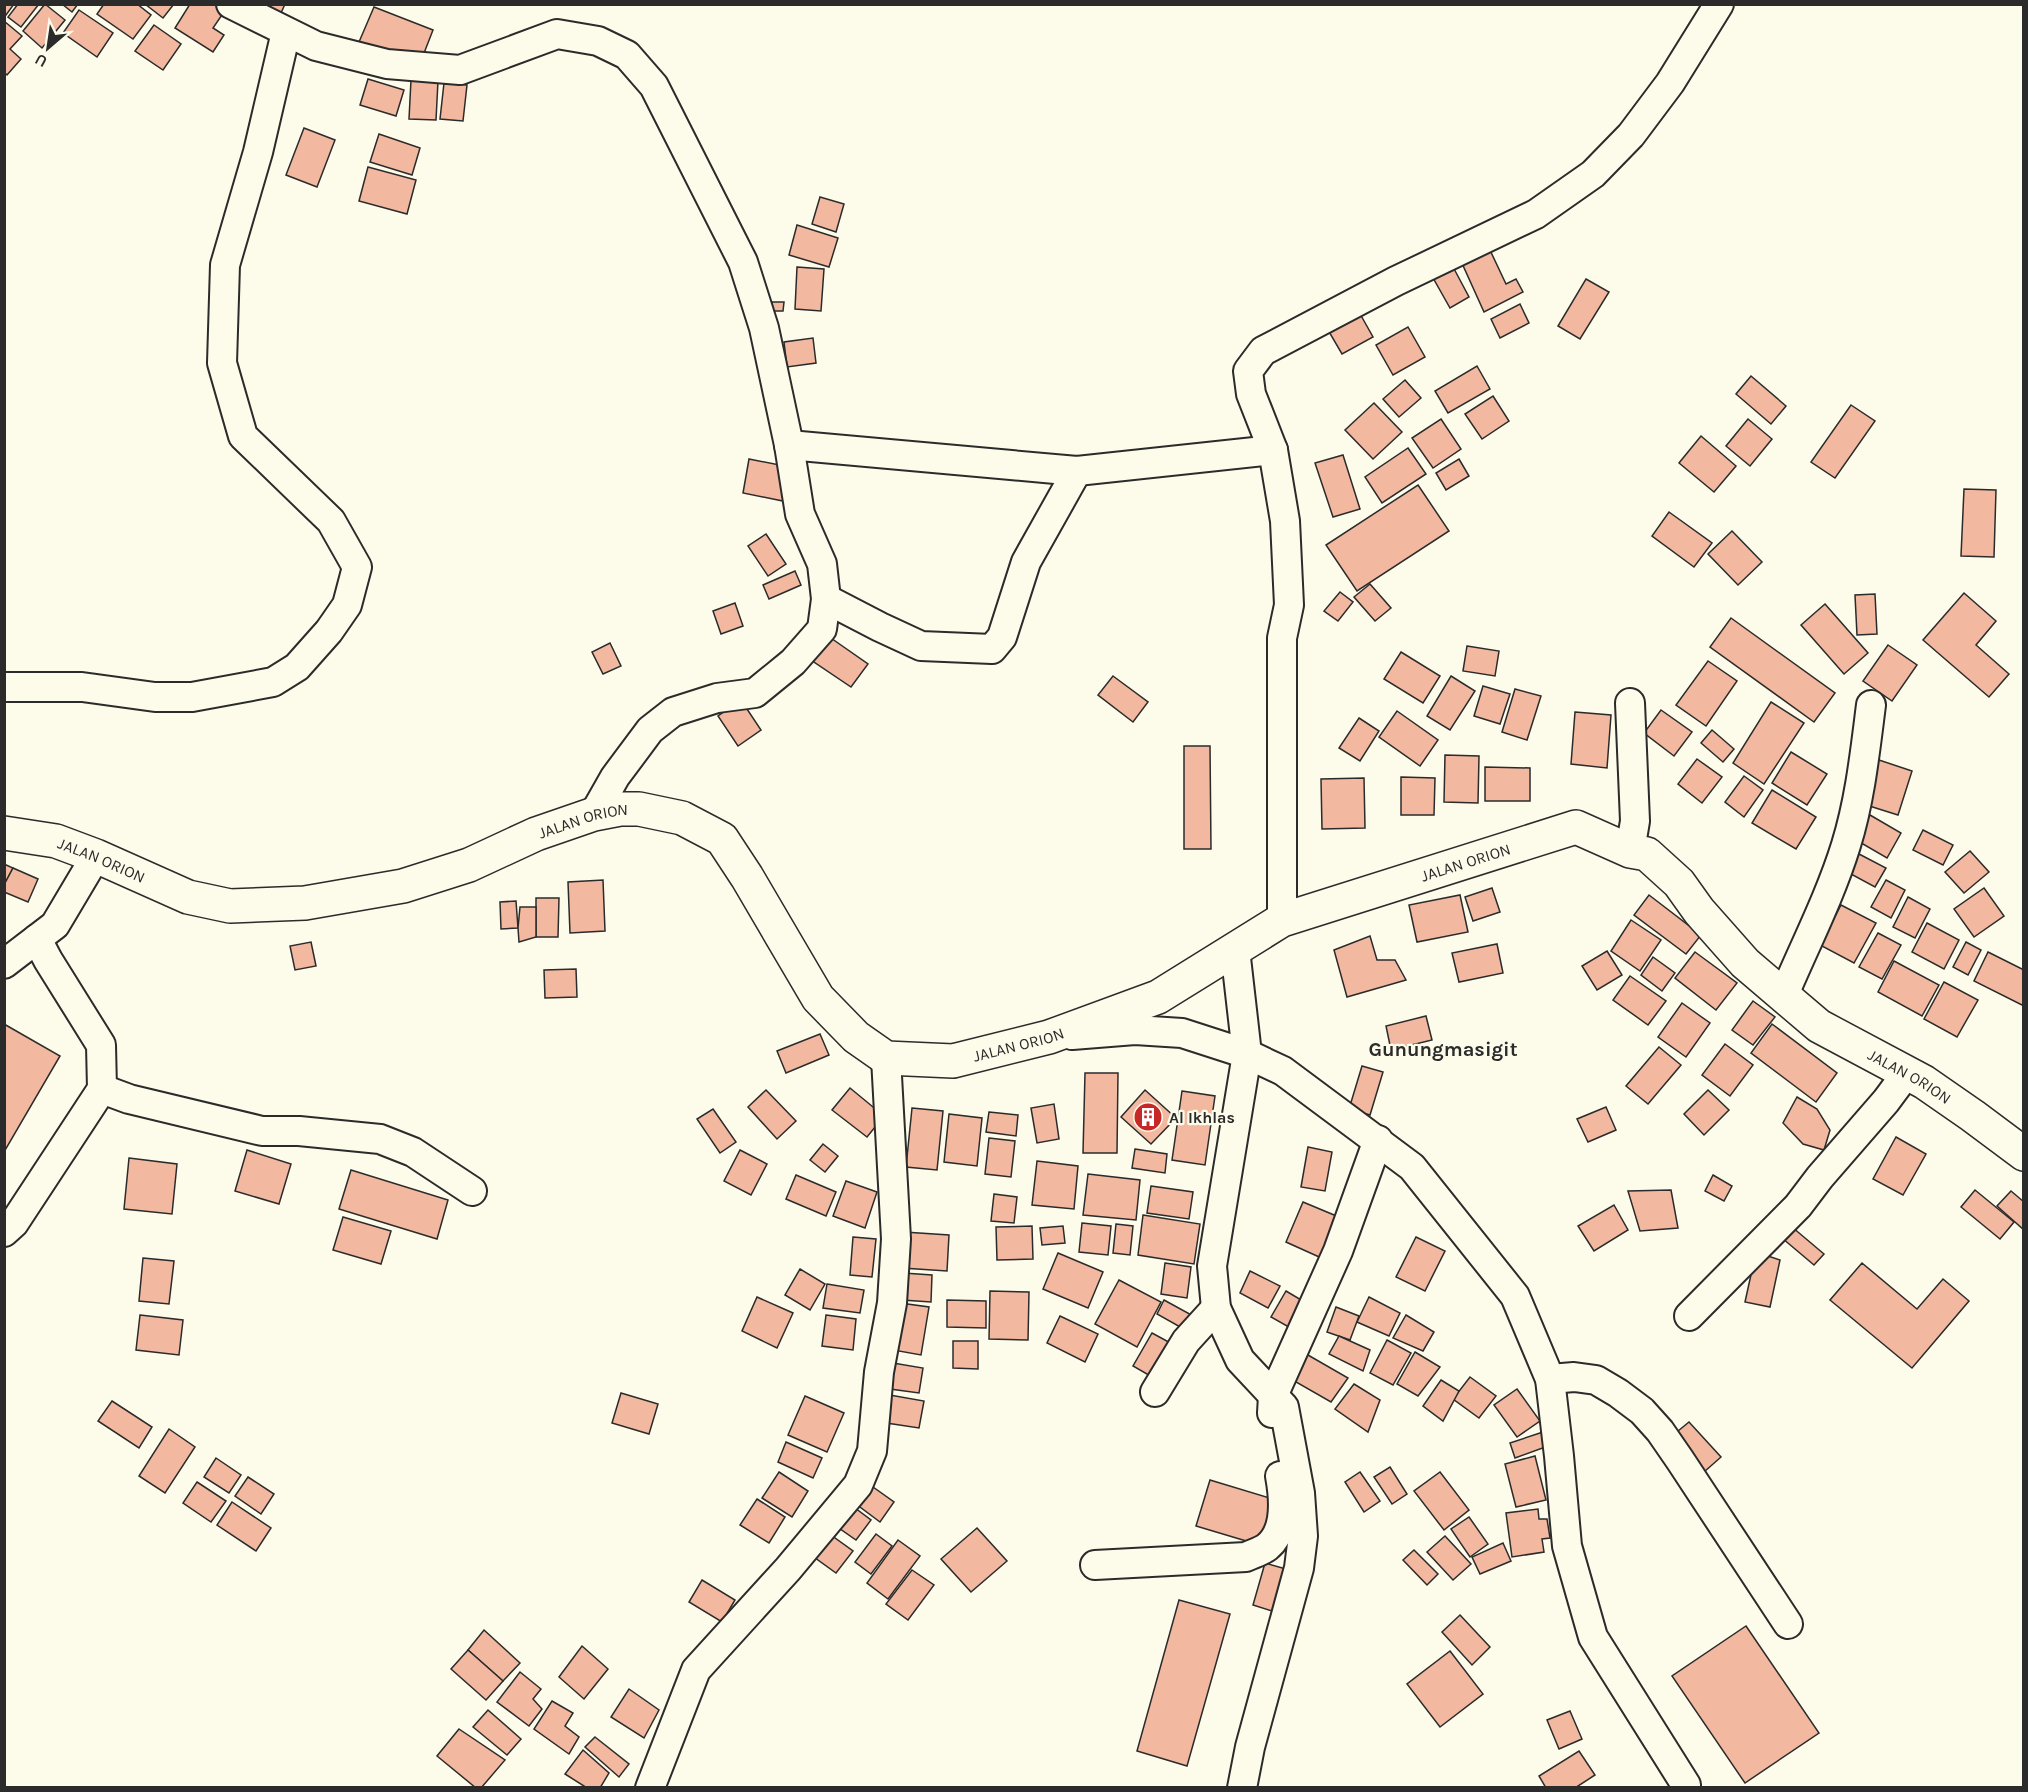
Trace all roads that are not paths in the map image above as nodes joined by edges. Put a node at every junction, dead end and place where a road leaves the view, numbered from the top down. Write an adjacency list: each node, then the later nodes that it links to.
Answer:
1 (231, 4): 3 (street)
2 (1719, 4): 5 (street)
3 (286, 32): 4 (street); 8 (street)
4 (789, 445): 6 (street); 7 (street)
5 (1273, 450): 6 (street); 15 (street)
6 (1077, 471): 7 (street)
7 (826, 599): 11 (street)
8 (4, 687)
9 (1630, 703): 13 (street)
10 (1871, 705): 19 (street)
11 (594, 814): 14 (highway, JALAN ORION); 22 (highway, JALAN ORION)
12 (4, 833): 14 (highway, JALAN ORION)
13 (1630, 851): 15 (highway, JALAN ORION); 19 (highway, JALAN ORION)
14 (96, 856): 16 (street)
15 (1282, 920): 17 (highway, JALAN ORION)
16 (37, 939): 18 (street); 24 (street)
17 (1234, 949): 20 (highway, JALAN ORION); 21 (street)
18 (4, 964)
19 (1783, 997): 23 (highway, JALAN ORION)
20 (1048, 1037): 21 (street); 22 (highway, JALAN ORION)
21 (1247, 1054): 25 (street); 29 (street)
22 (886, 1058): 37 (street)
23 (1906, 1074): 26 (highway, JALAN ORION); 30 (street)
24 (102, 1089): 27 (street); 28 (street)
25 (1378, 1140): 31 (street); 33 (street)
26 (2024, 1154)
27 (472, 1191)
28 (4, 1232)
29 (1216, 1308): 32 (street); 33 (street)
30 (1689, 1316)
31 (1550, 1379): 35 (street); 36 (street)
32 (1155, 1392)
33 (1272, 1396): 34 (street); 38 (street)
34 (1095, 1565)
35 (1788, 1624)
36 (1686, 1785)
37 (650, 1788)
38 (1242, 1788)

